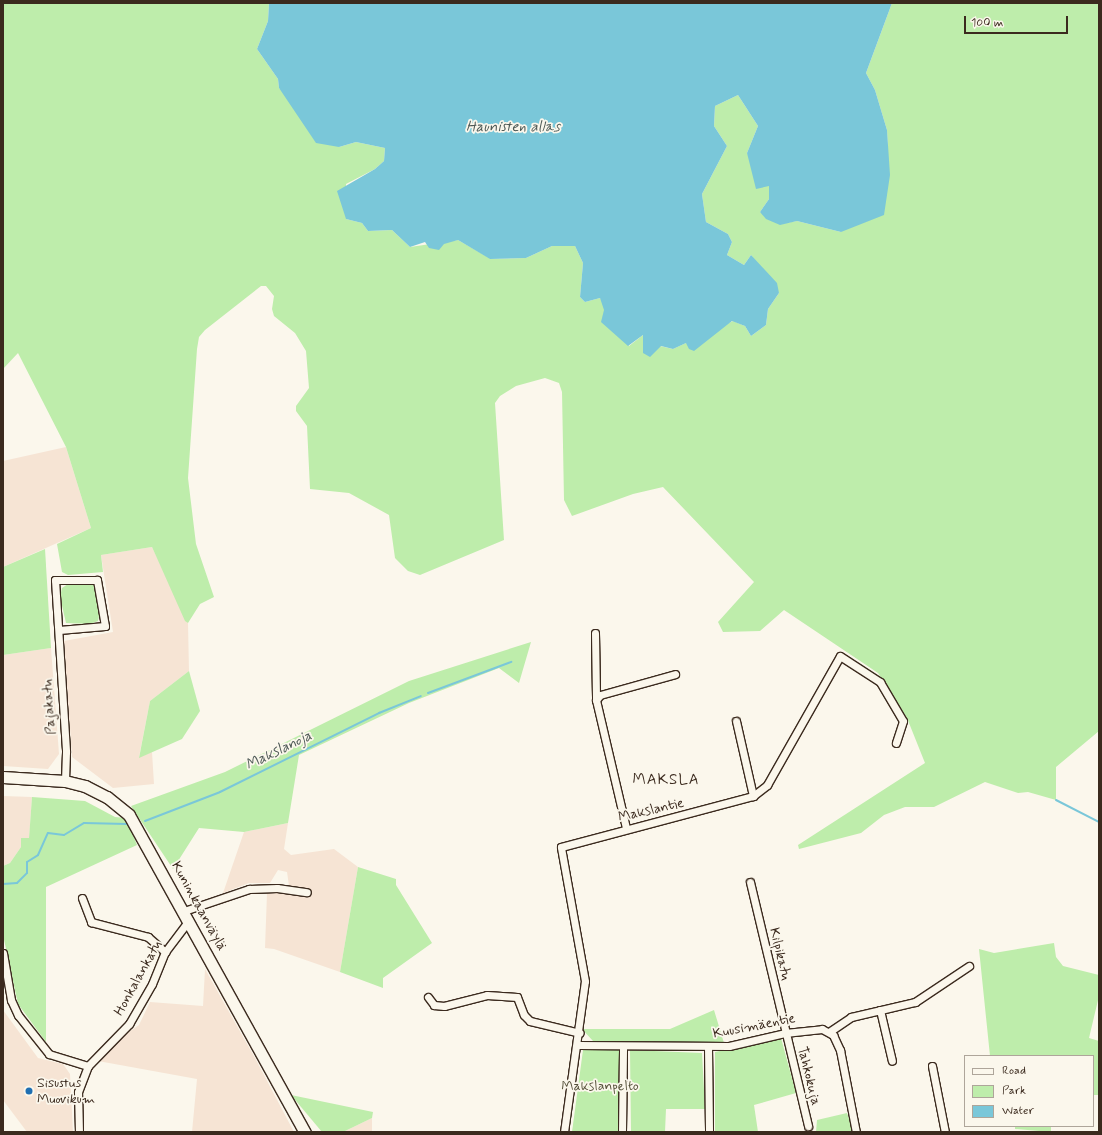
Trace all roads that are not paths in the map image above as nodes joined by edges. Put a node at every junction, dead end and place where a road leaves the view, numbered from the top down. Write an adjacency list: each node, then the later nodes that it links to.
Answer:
1 (59, 630): 1 (street, Pajakatu); 8 (street, Pajakatu)
2 (595, 633): 4 (street)
3 (675, 674): 4 (street)
4 (596, 700): 10 (street)
5 (736, 721): 9 (street)
6 (896, 743): 9 (street, Makslantie)
7 (3, 777): 8 (street, Kuninkaanväylä)
8 (65, 781): 14 (street, Kuninkaanväylä)
9 (754, 796): 10 (street, Makslantie)
10 (626, 828): 21 (street, Makslantie)
11 (750, 882): 22 (street, Kilpikatu)
12 (308, 892): 14 (street)
13 (82, 898): 15 (street)
14 (187, 915): 15 (street, Honkalankatu); 31 (street, Kuninkaanväylä)
15 (165, 952): 27 (street, Honkalankatu)
16 (3, 953): 27 (street)
17 (969, 966): 19 (street)
18 (428, 997): 21 (street)
19 (880, 1010): 20 (street); 26 (street)
20 (829, 1032): 22 (street, Kuusimäentie); 35 (street)
21 (580, 1033): 23 (street, Makslantie)
22 (785, 1033): 25 (street, Kuusimäentie); 29 (street, Tahkokuja)
23 (578, 1045): 24 (street, Kuusimäentie); 32 (street, Makslantie)
24 (623, 1046): 25 (street, Kuusimäentie); 33 (street)
25 (708, 1047): 34 (street)
26 (892, 1061)
27 (88, 1066): 30 (street, Honkalankatu)
28 (932, 1066): 36 (street)
29 (808, 1126)
30 (79, 1132)
31 (305, 1132)
32 (564, 1132)
33 (622, 1132)
34 (709, 1132)
35 (856, 1132)
36 (945, 1132)

